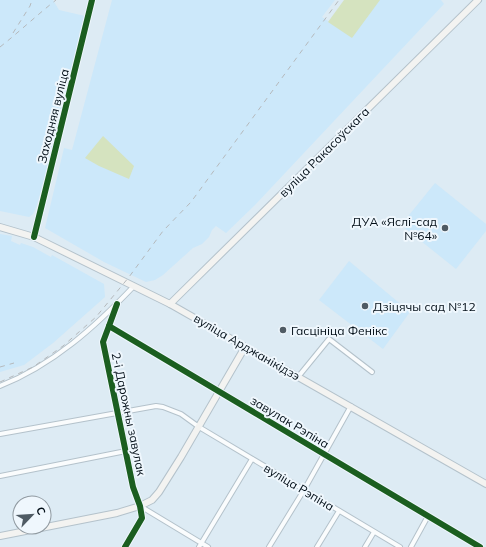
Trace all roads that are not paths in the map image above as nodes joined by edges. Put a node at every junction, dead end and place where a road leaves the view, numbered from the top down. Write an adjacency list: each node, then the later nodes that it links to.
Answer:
1 (92, 0): 4 (street, Заходняя вуліца)
2 (478, 0): 7 (main road, вуліца Ракасоўскага)
3 (0, 227): 4 (main road, вуліца Арджанікідзэ)
4 (34, 237): 5 (main road, вуліца Арджанікідзэ)
5 (134, 286): 6 (street); 7 (main road, вуліца Арджанікідзэ)
6 (117, 304): 8 (street); 12 (street)
7 (170, 304): 9 (main road, вуліца Арджанікідзэ)
8 (109, 326): 13 (street, завулак Рэпіна); 15 (street, 2-і Дарожны завулак)
9 (245, 347): 11 (main road, вуліца Арджанікідзэ); 13 (main road)
10 (372, 372): 11 (street)
11 (298, 377): 14 (main road, вуліца Арджанікідзэ)
12 (0, 386)
13 (219, 392): 16 (main road); 19 (street, завулак Рэпіна)
14 (351, 406): 19 (street); 22 (main road, вуліца Арджанікідзэ)
15 (118, 412): 16 (street, вуліца Рэпіна); 17 (street, вуліца Рэпіна); 18 (street, 2-і Дарожны завулак)
16 (199, 427): 20 (street, вуліца Рэпіна); 24 (main road)
17 (0, 434)
18 (126, 450): 21 (street); 24 (street, 2-і Дарожны завулак)
19 (324, 455): 23 (street); 26 (street, завулак Рэпіна)
20 (252, 459): 23 (street, вуліца Рэпіна); 29 (street)
21 (0, 476)
22 (486, 484)
23 (304, 490): 25 (street, вуліца Рэпіна); 32 (street)
24 (140, 506): 28 (main road); 29 (street); 30 (street)
25 (339, 511): 27 (street, вуліца Рэпіна); 33 (street)
26 (428, 516): 36 (street); 37 (street, завулак Рэпіна)
27 (374, 532): 34 (street); 35 (street, вуліца Рэпіна)
28 (0, 536)
29 (200, 545): 31 (street)
30 (125, 547)
31 (208, 547)
32 (269, 547)
33 (317, 547)
34 (365, 547)
35 (400, 547)
36 (411, 547)
37 (480, 547)

